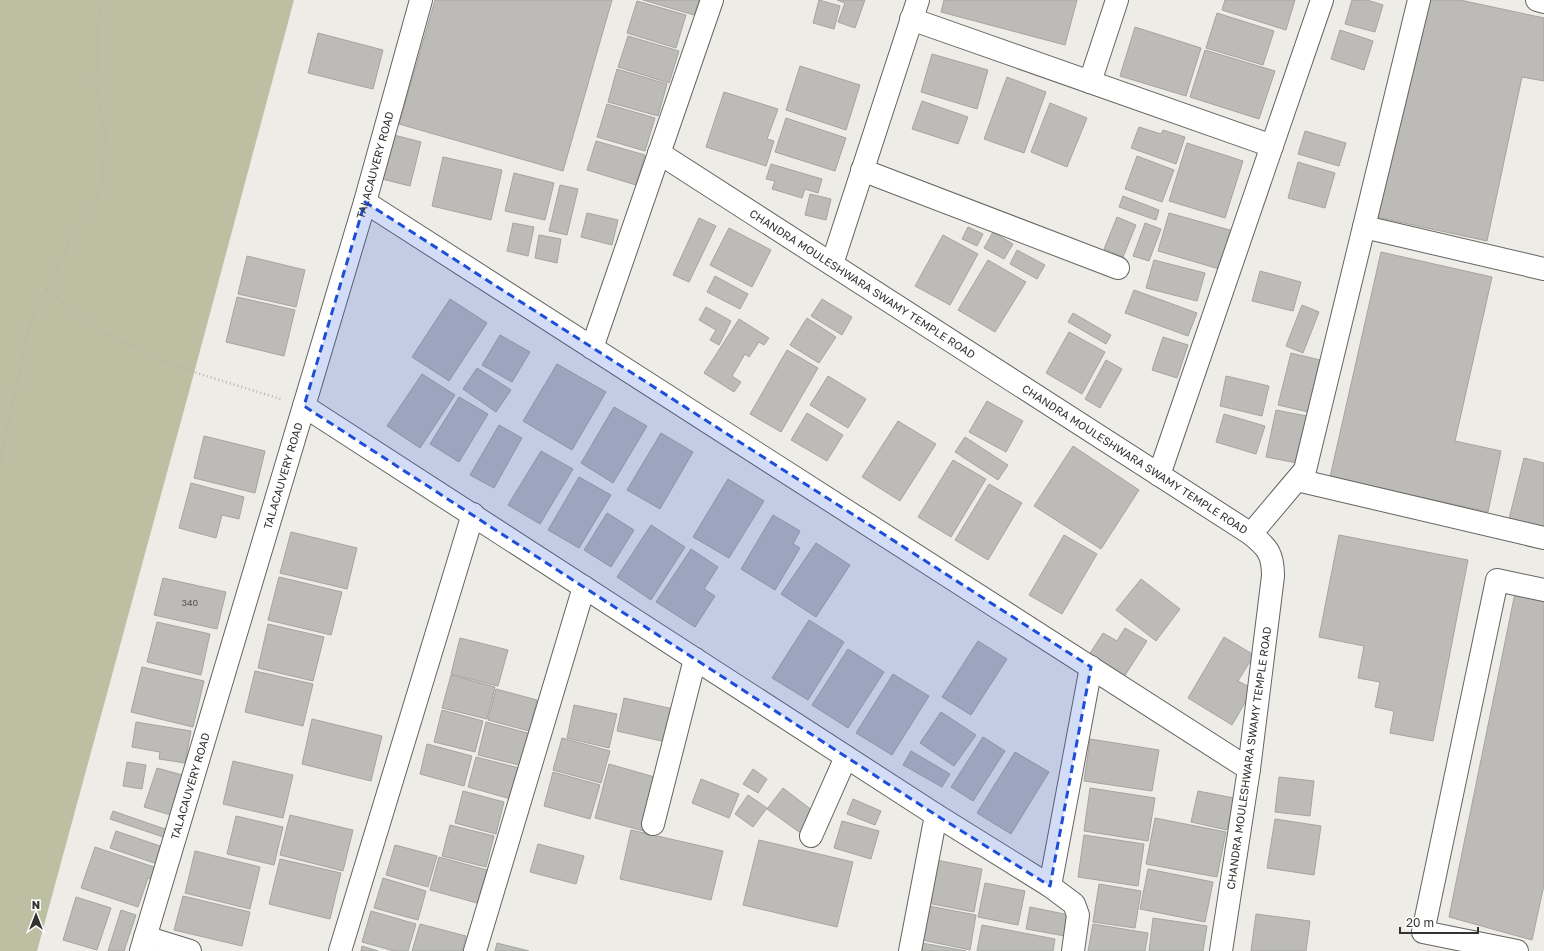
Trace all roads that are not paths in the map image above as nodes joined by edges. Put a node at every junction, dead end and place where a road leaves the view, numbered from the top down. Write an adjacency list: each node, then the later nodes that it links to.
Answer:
1 (421, 0): 13 (street, TALACAUVERY ROAD)
2 (712, 0): 11 (street)
3 (1117, 0): 9 (street)
4 (1322, 0): 10 (street)
5 (1418, 0): 14 (street)
6 (1537, 0): 7 (street)
7 (1544, 2)
8 (914, 10): 9 (street); 12 (street)
9 (1090, 82): 10 (street)
10 (1272, 146): 20 (street)
11 (659, 153): 15 (street, CHANDRA MOULESHWARA SWAMY TEMPLE ROAD); 18 (street)
12 (862, 170): 15 (street); 16 (street)
13 (365, 202): 18 (street); 19 (street, TALACAUVERY ROAD)
14 (1364, 227): 17 (street); 21 (street)
15 (832, 264): 20 (street, CHANDRA MOULESHWARA SWAMY TEMPLE ROAD)
16 (1118, 268)
17 (1544, 269)
18 (592, 348): 28 (street)
19 (304, 406): 22 (street); 35 (street, TALACAUVERY ROAD)
20 (1159, 475): 23 (street, CHANDRA MOULESHWARA SWAMY TEMPLE ROAD)
21 (1297, 480): 23 (street); 24 (street)
22 (473, 514): 25 (street); 37 (street)
23 (1251, 534): 30 (street, CHANDRA MOULESHWARA SWAMY TEMPLE ROAD)
24 (1544, 538)
25 (584, 587): 27 (street); 38 (street)
26 (1544, 590): 42 (street)
27 (695, 659): 29 (street); 32 (street)
28 (1091, 667): 30 (street); 34 (street)
29 (846, 757): 31 (street); 33 (street)
30 (1249, 769): 41 (street, CHANDRA MOULESHWARA SWAMY TEMPLE ROAD)
31 (936, 815): 34 (street); 39 (street)
32 (653, 824)
33 (811, 836)
34 (1050, 886): 40 (street)
35 (143, 944): 36 (street)
36 (190, 951)
37 (340, 951)
38 (475, 951)
39 (910, 951)
40 (1073, 951)
41 (1221, 951)
42 (1517, 951)

